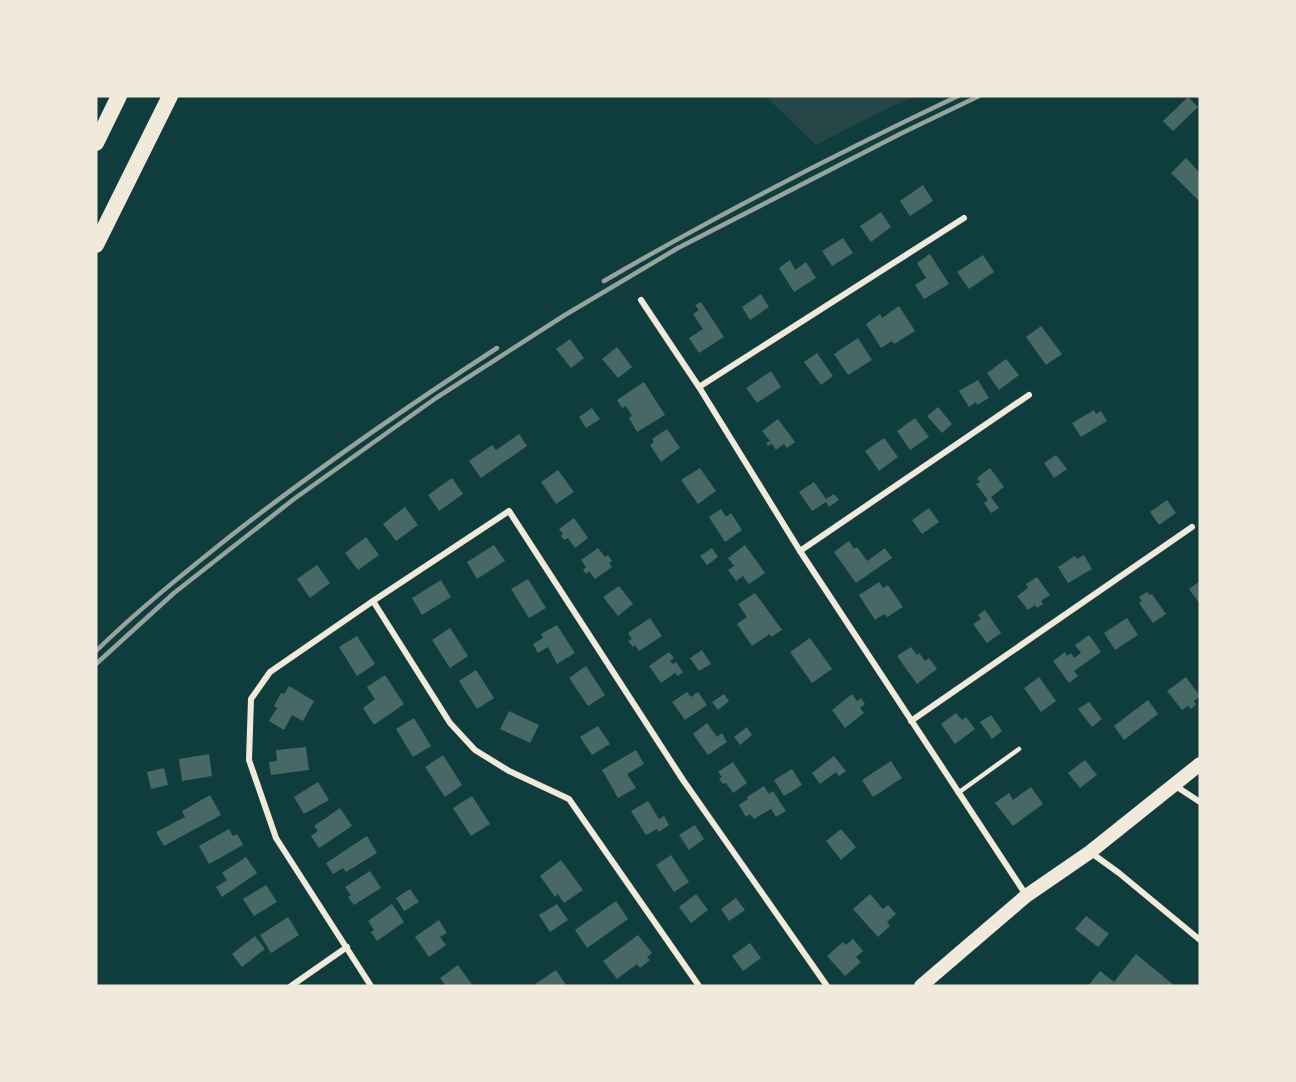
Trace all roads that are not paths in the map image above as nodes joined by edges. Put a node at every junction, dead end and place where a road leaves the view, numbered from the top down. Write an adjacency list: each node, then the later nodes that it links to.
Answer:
1 (120, 96): 3 (highway)
2 (170, 96): 5 (highway)
3 (96, 143)
4 (964, 218): 7 (street)
5 (96, 245)
6 (641, 300): 7 (street)
7 (699, 387): 10 (street)
8 (1029, 395): 10 (street)
9 (1192, 527): 12 (street)
10 (800, 551): 12 (street)
11 (373, 601): 21 (street); 24 (street); 25 (street)
12 (911, 721): 16 (street)
13 (1019, 749): 16 (lane)
14 (1200, 764): 15 (main road)
15 (1173, 784): 17 (street); 18 (main road)
16 (958, 792): 19 (street)
17 (1200, 802)
18 (1090, 852): 19 (main road); 20 (street)
19 (1026, 896): 26 (main road)
20 (1200, 940)
21 (347, 947): 22 (street); 23 (street)
22 (291, 986)
23 (371, 986)
24 (699, 986)
25 (827, 986)
26 (921, 986)

